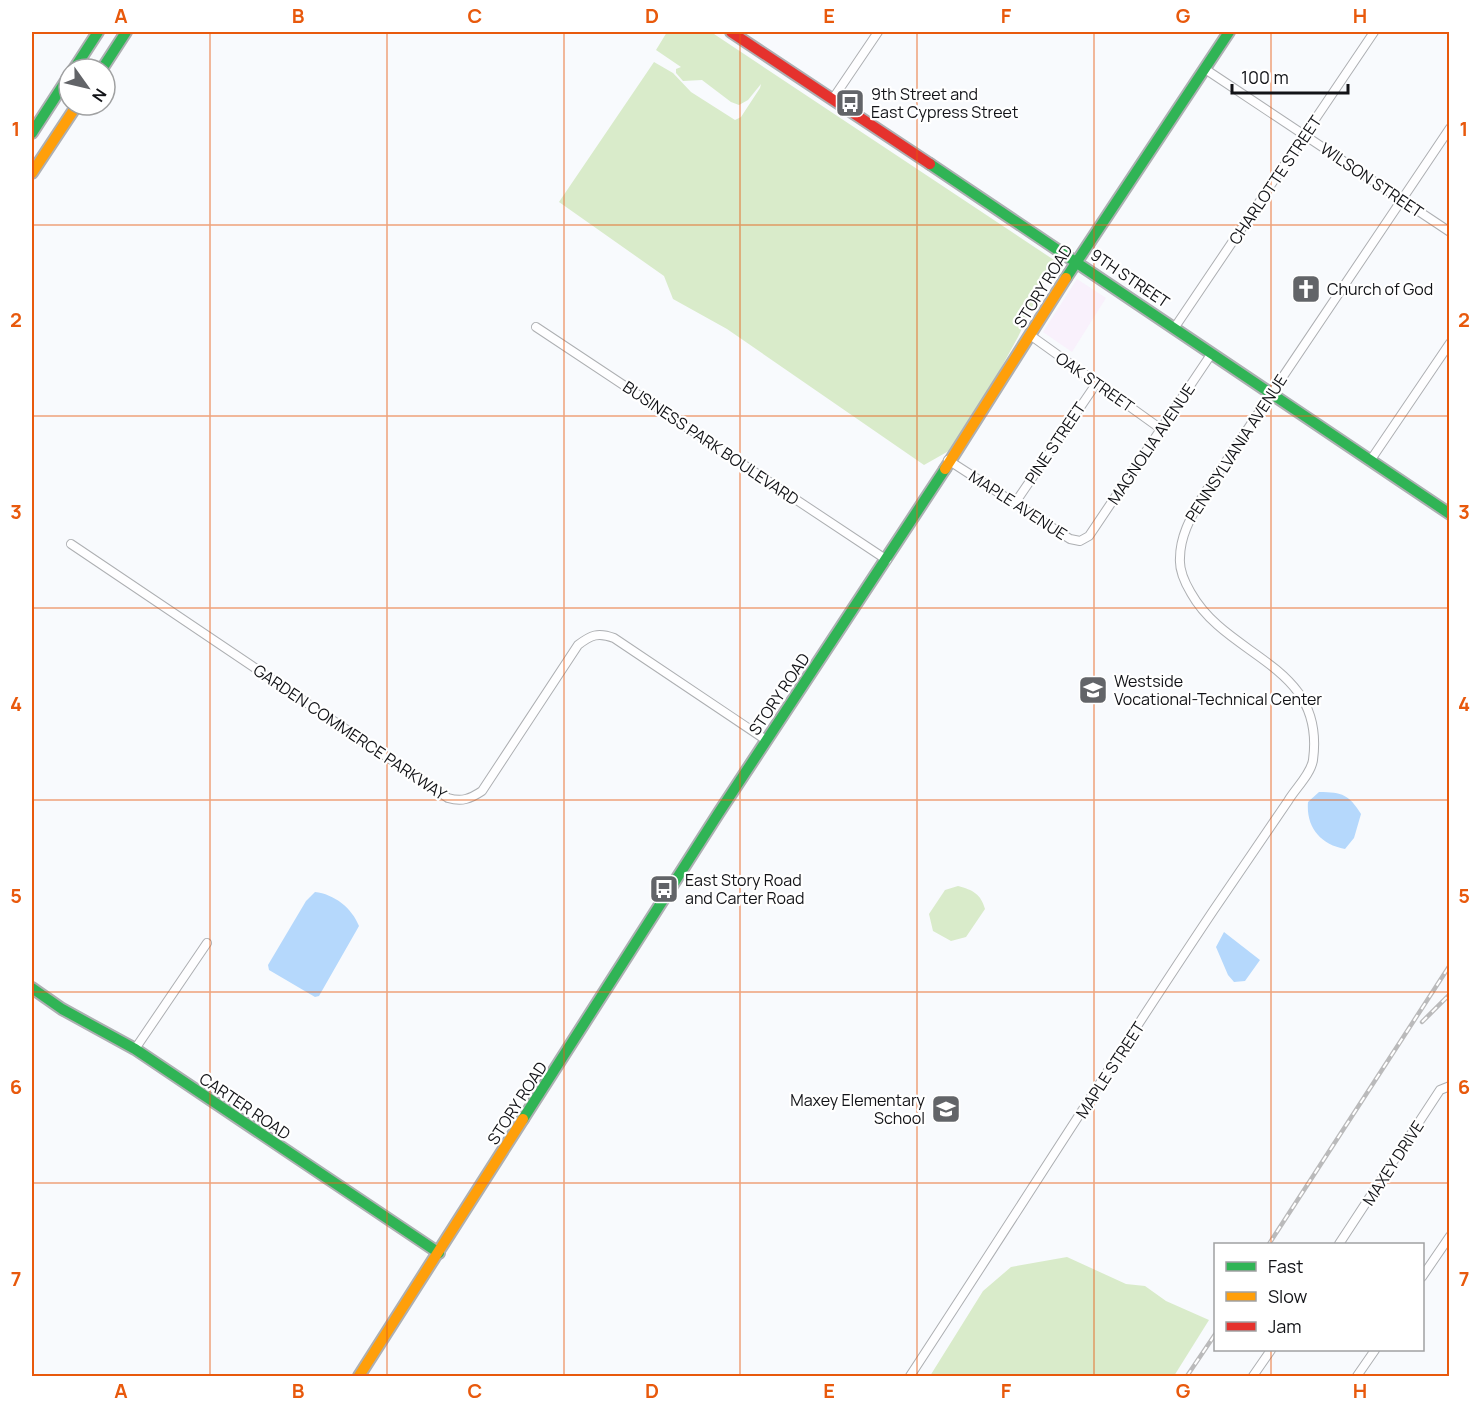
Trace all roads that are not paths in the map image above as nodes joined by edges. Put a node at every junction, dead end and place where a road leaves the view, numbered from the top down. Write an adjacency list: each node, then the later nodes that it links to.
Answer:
1 (99, 32): 7 (main road)
2 (126, 32): 8 (main road)
3 (731, 32): 11 (main road, 9TH STREET)
4 (878, 32): 11 (street)
5 (1229, 32): 9 (main road, STORY ROAD)
6 (1374, 32): 15 (street, CHARLOTTE STREET)
7 (82, 57)
8 (110, 57)
9 (1205, 69): 15 (street, WILSON STREET); 20 (main road, STORY ROAD)
10 (57, 93): 13 (main road)
11 (831, 100): 20 (main road, 9TH STREET)
12 (69, 117): 17 (main road)
13 (33, 127): 16 (main road)
14 (1449, 128): 18 (street, PENNSYLVANIA AVENUE)
15 (1306, 136): 18 (street, WILSON STREET); 22 (street, CHARLOTTE STREET)
16 (32, 165)
17 (32, 173)
18 (1401, 199): 19 (street, WILSON STREET); 27 (street, PENNSYLVANIA AVENUE)
19 (1449, 232)
20 (1077, 261): 22 (main road, 9TH STREET); 23 (main road, STORY ROAD)
21 (536, 327): 35 (street, BUSINESS PARK BOULEVARD)
22 (1175, 327): 25 (main road, 9TH STREET)
23 (1030, 335): 26 (street, OAK STREET); 29 (main road, STORY ROAD)
24 (1449, 343): 30 (street)
25 (1212, 352): 27 (main road, 9TH STREET); 28 (street, MAGNOLIA AVENUE)
26 (1096, 384): 28 (street, OAK STREET); 31 (street, PINE STREET)
27 (1270, 394): 30 (main road, 9TH STREET); 37 (street, PENNSYLVANIA AVENUE)
28 (1161, 429): 33 (street, MAGNOLIA AVENUE)
29 (948, 460): 31 (street, MAPLE AVENUE); 35 (main road, STORY ROAD)
30 (1370, 461): 32 (main road, 9TH STREET)
31 (1015, 503): 33 (street, MAPLE AVENUE)
32 (1449, 514)
33 (1089, 536)
34 (71, 544): 36 (street, GARDEN COMMERCE PARKWAY)
35 (886, 560): 36 (main road, STORY ROAD)
36 (766, 740): 44 (main road, STORY ROAD)
37 (1312, 764): 49 (street, MAPLE STREET)
38 (207, 943): 40 (street)
39 (32, 988): 40 (main road, CARTER ROAD)
40 (135, 1049): 44 (main road, CARTER ROAD)
41 (1449, 1086): 43 (street, MAXEY DRIVE)
42 (1449, 1236): 45 (street)
43 (1341, 1243)
44 (439, 1254): 48 (main road, STORY ROAD)
45 (1424, 1274)
46 (1270, 1351): 50 (street)
47 (1374, 1351): 51 (street)
48 (359, 1377)
49 (910, 1377)
50 (1253, 1377)
51 (1357, 1377)

